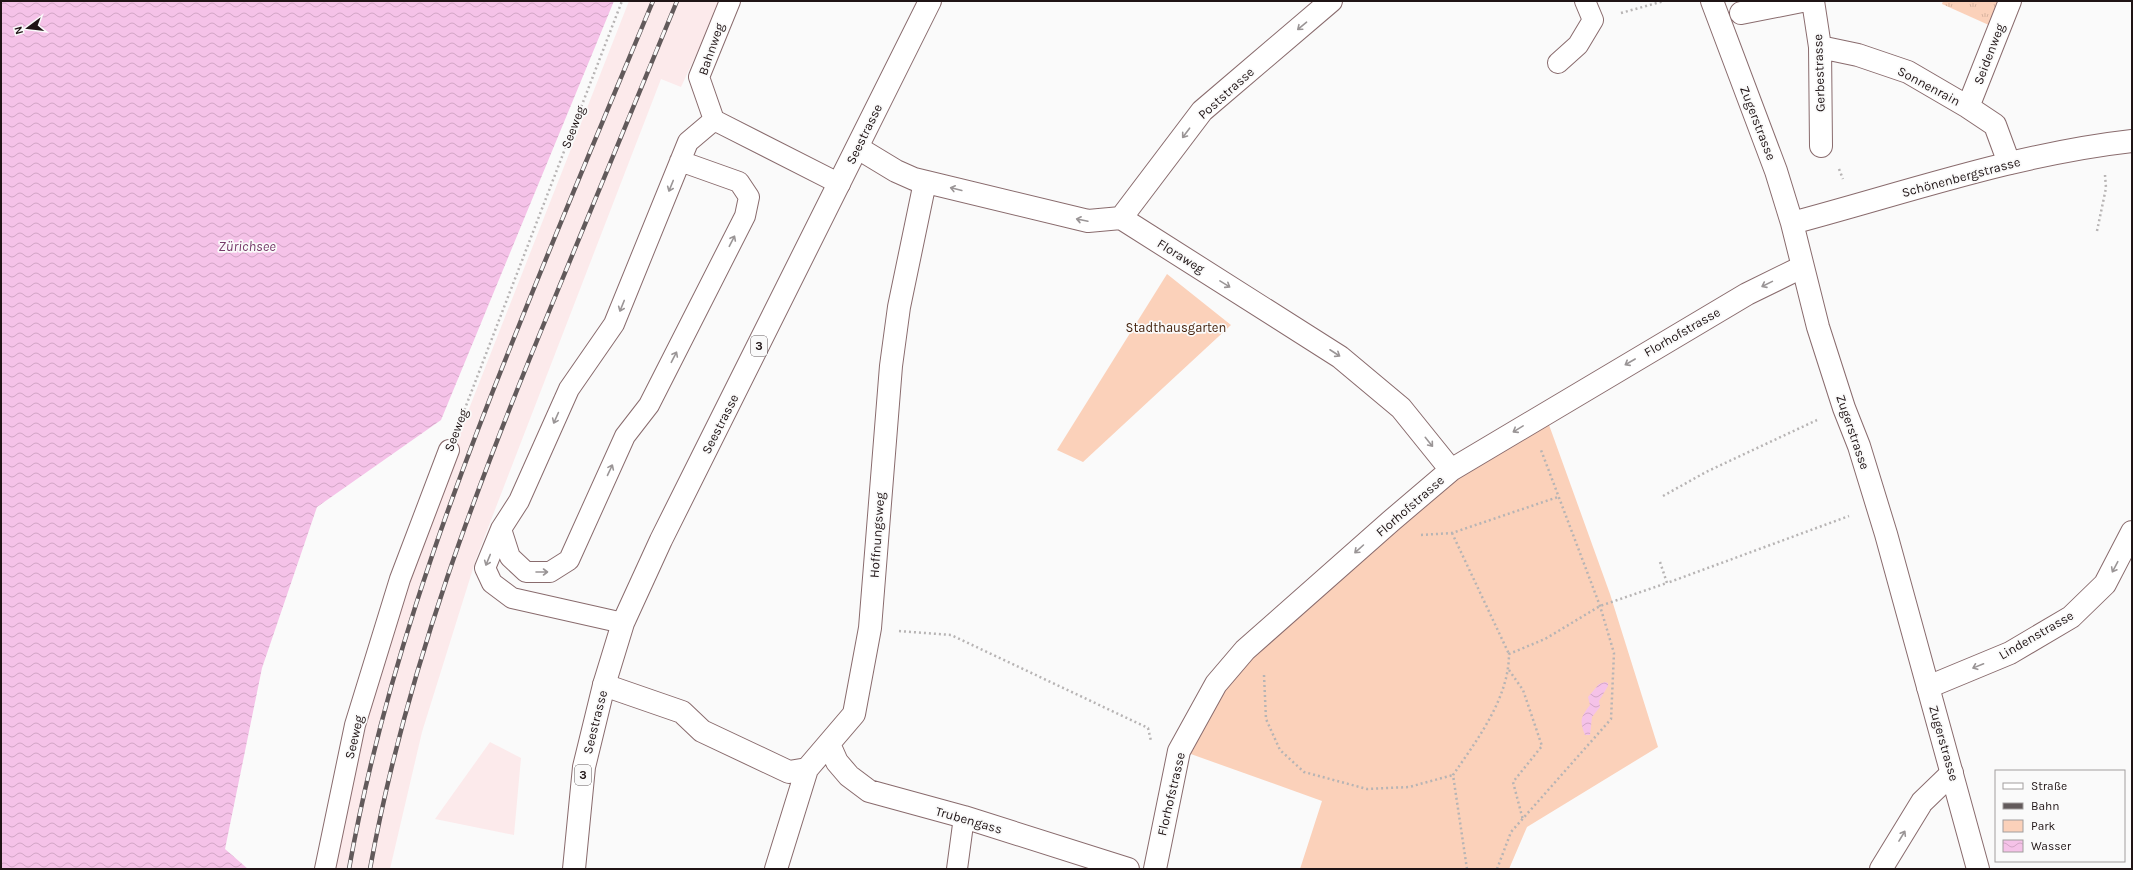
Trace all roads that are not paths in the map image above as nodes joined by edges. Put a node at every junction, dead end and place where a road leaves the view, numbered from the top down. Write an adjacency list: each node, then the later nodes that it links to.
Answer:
1 (730, 1): 13 (lane, Bahnweg)
2 (930, 1): 16 (street, Seestrasse / 3)
3 (1331, 1): 21 (street, Poststrasse, one-way to 21)
4 (1585, 1): 11 (lane)
5 (1712, 1): 22 (street, Zugerstrasse)
6 (1802, 1): 9 (street)
7 (1813, 1): 10 (street, Gerbestrasse)
8 (2010, 1): 12 (street, Seidenweg)
9 (1741, 12)
10 (1820, 47): 12 (street, Sonnenrain); 15 (street, Gerbestrasse)
11 (1558, 63)
12 (1968, 107): 18 (street, Sonnenrain)
13 (714, 120): 17 (lane); 20 (lane)
14 (2132, 141): 18 (street, Schönenbergstrasse)
15 (1821, 146)
16 (858, 148): 19 (street); 20 (street, Seestrasse / 3)
17 (680, 161): 26 (lane, one-way to 26); 26 (lane, one-way to 17)
18 (2009, 163): 22 (street, Schönenbergstrasse)
19 (925, 182): 21 (street, one-way to 19); 31 (street, Hoffnungsweg)
20 (840, 184): 28 (street, Seestrasse / 3)
21 (1121, 218): 25 (street, Floraweg, one-way to 25)
22 (1792, 223): 23 (street, Zugerstrasse)
23 (1802, 267): 25 (street, Florhofstrasse, one-way to 25); 30 (street, Zugerstrasse)
24 (449, 450): 35 (lane, Seeweg)
25 (1451, 470): 40 (street, Florhofstrasse, one-way to 40)
26 (501, 529): 28 (lane, one-way to 28)
27 (2132, 532): 30 (street, Lindenstrasse, one-way to 30)
28 (623, 623): 29 (street, Seestrasse / 3)
29 (604, 684): 32 (street); 36 (street, Seestrasse / 3)
30 (1928, 687): 33 (street, Zugerstrasse)
31 (829, 744): 32 (street, Hoffnungsweg); 34 (street, Trubengass)
32 (807, 769): 37 (street, Hoffnungsweg)
33 (1952, 773): 41 (street, one-way to 33); 42 (street, Zugerstrasse)
34 (964, 817): 38 (lane); 39 (street, Trubengass)
35 (325, 869)
36 (574, 869)
37 (776, 869)
38 (957, 869)
39 (1128, 869)
40 (1155, 869)
41 (1881, 869)
42 (1978, 869)

